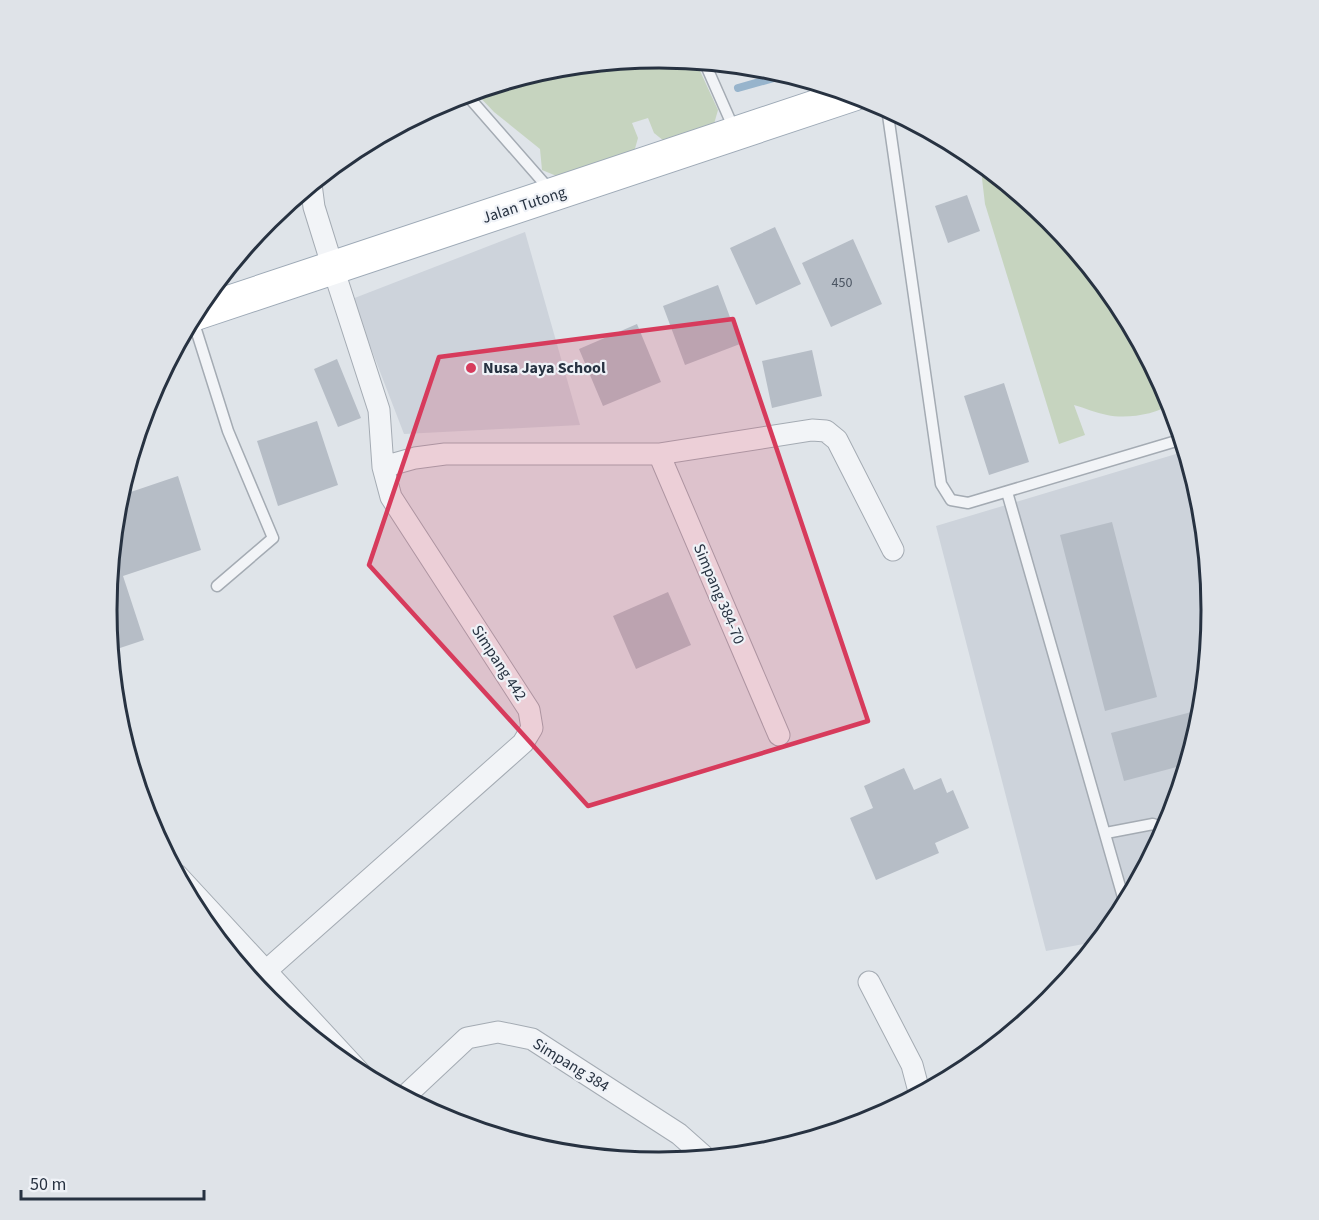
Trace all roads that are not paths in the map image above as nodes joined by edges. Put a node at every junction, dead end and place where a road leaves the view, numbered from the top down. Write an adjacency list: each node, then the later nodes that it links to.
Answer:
1 (708, 70): 5 (lane)
2 (841, 99): 5 (main road, Jalan Tutong)
3 (472, 101): 7 (lane)
4 (888, 118): 14 (lane)
5 (736, 134): 7 (main road, Jalan Tutong)
6 (312, 194): 8 (street, Simpang 442)
7 (554, 195): 8 (main road, Jalan Tutong)
8 (333, 268): 9 (main road, Jalan Tutong); 13 (street, Simpang 442)
9 (207, 311)
10 (197, 328): 16 (lane)
11 (1175, 441): 14 (lane)
12 (659, 454): 13 (street); 15 (street); 17 (street, Simpang 384-70)
13 (383, 467): 22 (street, Simpang 442)
14 (1007, 492): 19 (lane)
15 (893, 550)
16 (217, 586)
17 (779, 735)
18 (1157, 826): 19 (lane)
19 (1106, 833): 20 (lane)
20 (1122, 893)
21 (203, 902): 22 (street)
22 (267, 970): 24 (street)
23 (868, 982): 25 (street)
24 (333, 1043)
25 (918, 1087)
26 (410, 1092): 27 (street, Simpang 384)
27 (698, 1151)

